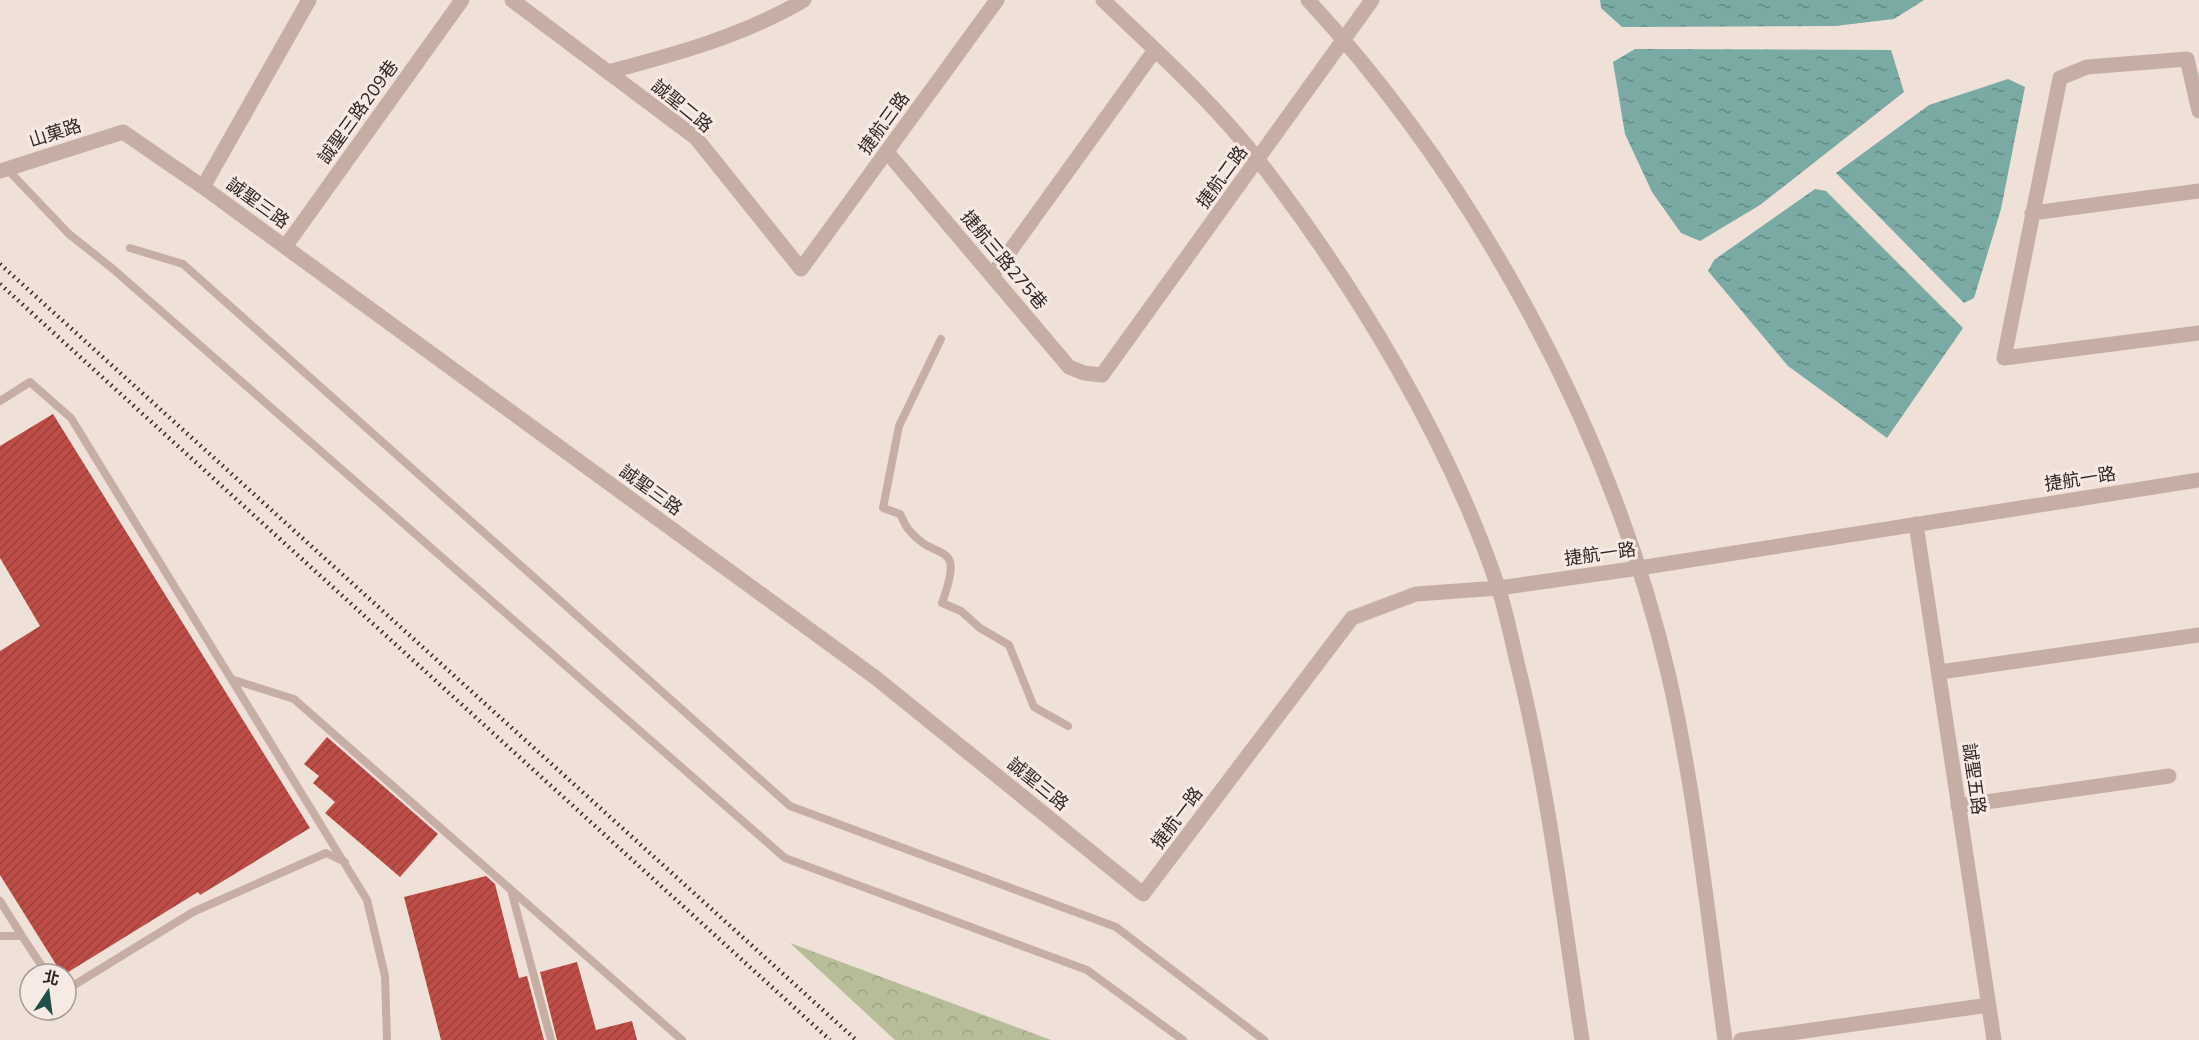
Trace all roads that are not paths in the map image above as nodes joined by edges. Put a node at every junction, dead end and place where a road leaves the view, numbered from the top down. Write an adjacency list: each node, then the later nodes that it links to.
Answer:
1 (309, 0): 17 (street)
2 (462, 0): 20 (street, 誠聖三路209巷)
3 (512, 0): 11 (street, 誠聖二路)
4 (804, 0): 11 (street)
5 (997, 0): 14 (street, 捷航三路)
6 (1103, 0): 10 (street)
7 (1308, 0): 9 (street)
8 (1372, 0): 9 (street, 捷航二路)
9 (1344, 39): 15 (street, 捷航二路); 30 (street)
10 (1155, 50): 15 (street); 23 (street)
11 (608, 72): 22 (street, 誠聖二路)
12 (2199, 111): 19 (street)
13 (123, 132): 16 (street, 山菓路); 17 (street, 誠聖三路)
14 (887, 152): 22 (street, 捷航三路); 23 (street, 捷航三路275巷)
15 (1258, 160): 26 (street, 捷航二路); 31 (street)
16 (3, 170): 50 (lane)
17 (202, 187): 20 (street, 誠聖三路)
18 (2199, 191): 19 (street)
19 (2032, 213): 24 (street)
20 (285, 247): 40 (street, 誠聖三路)
21 (130, 248): 51 (lane)
22 (801, 269)
23 (992, 276): 26 (street, 捷航三路275巷)
24 (2199, 333)
25 (941, 339): 35 (lane)
26 (1102, 375)
27 (0, 401): 34 (lane)
28 (2199, 480): 29 (street, 捷航一路)
29 (1916, 524): 30 (street, 捷航一路); 33 (street, 誠聖五路)
30 (1639, 568): 31 (street, 捷航一路); 53 (street)
31 (1499, 588): 40 (street, 捷航一路); 52 (street)
32 (2199, 635): 33 (street)
33 (1940, 672): 37 (street, 誠聖五路)
34 (234, 680): 38 (lane); 39 (lane)
35 (1068, 726)
36 (2169, 776): 37 (street)
37 (1958, 806): 46 (street, 誠聖五路)
38 (345, 862): 45 (lane); 47 (lane)
39 (511, 890): 48 (lane); 49 (lane)
40 (1143, 894)
41 (0, 903): 43 (lane)
42 (0, 936): 43 (lane)
43 (22, 936): 44 (lane)
44 (39, 962)
45 (78, 983)
46 (1989, 1005): 54 (street); 55 (street, 誠聖五路)
47 (387, 1040)
48 (551, 1040)
49 (682, 1040)
50 (1183, 1040)
51 (1264, 1040)
52 (1582, 1040)
53 (1725, 1040)
54 (1742, 1040)
55 (1994, 1040)

